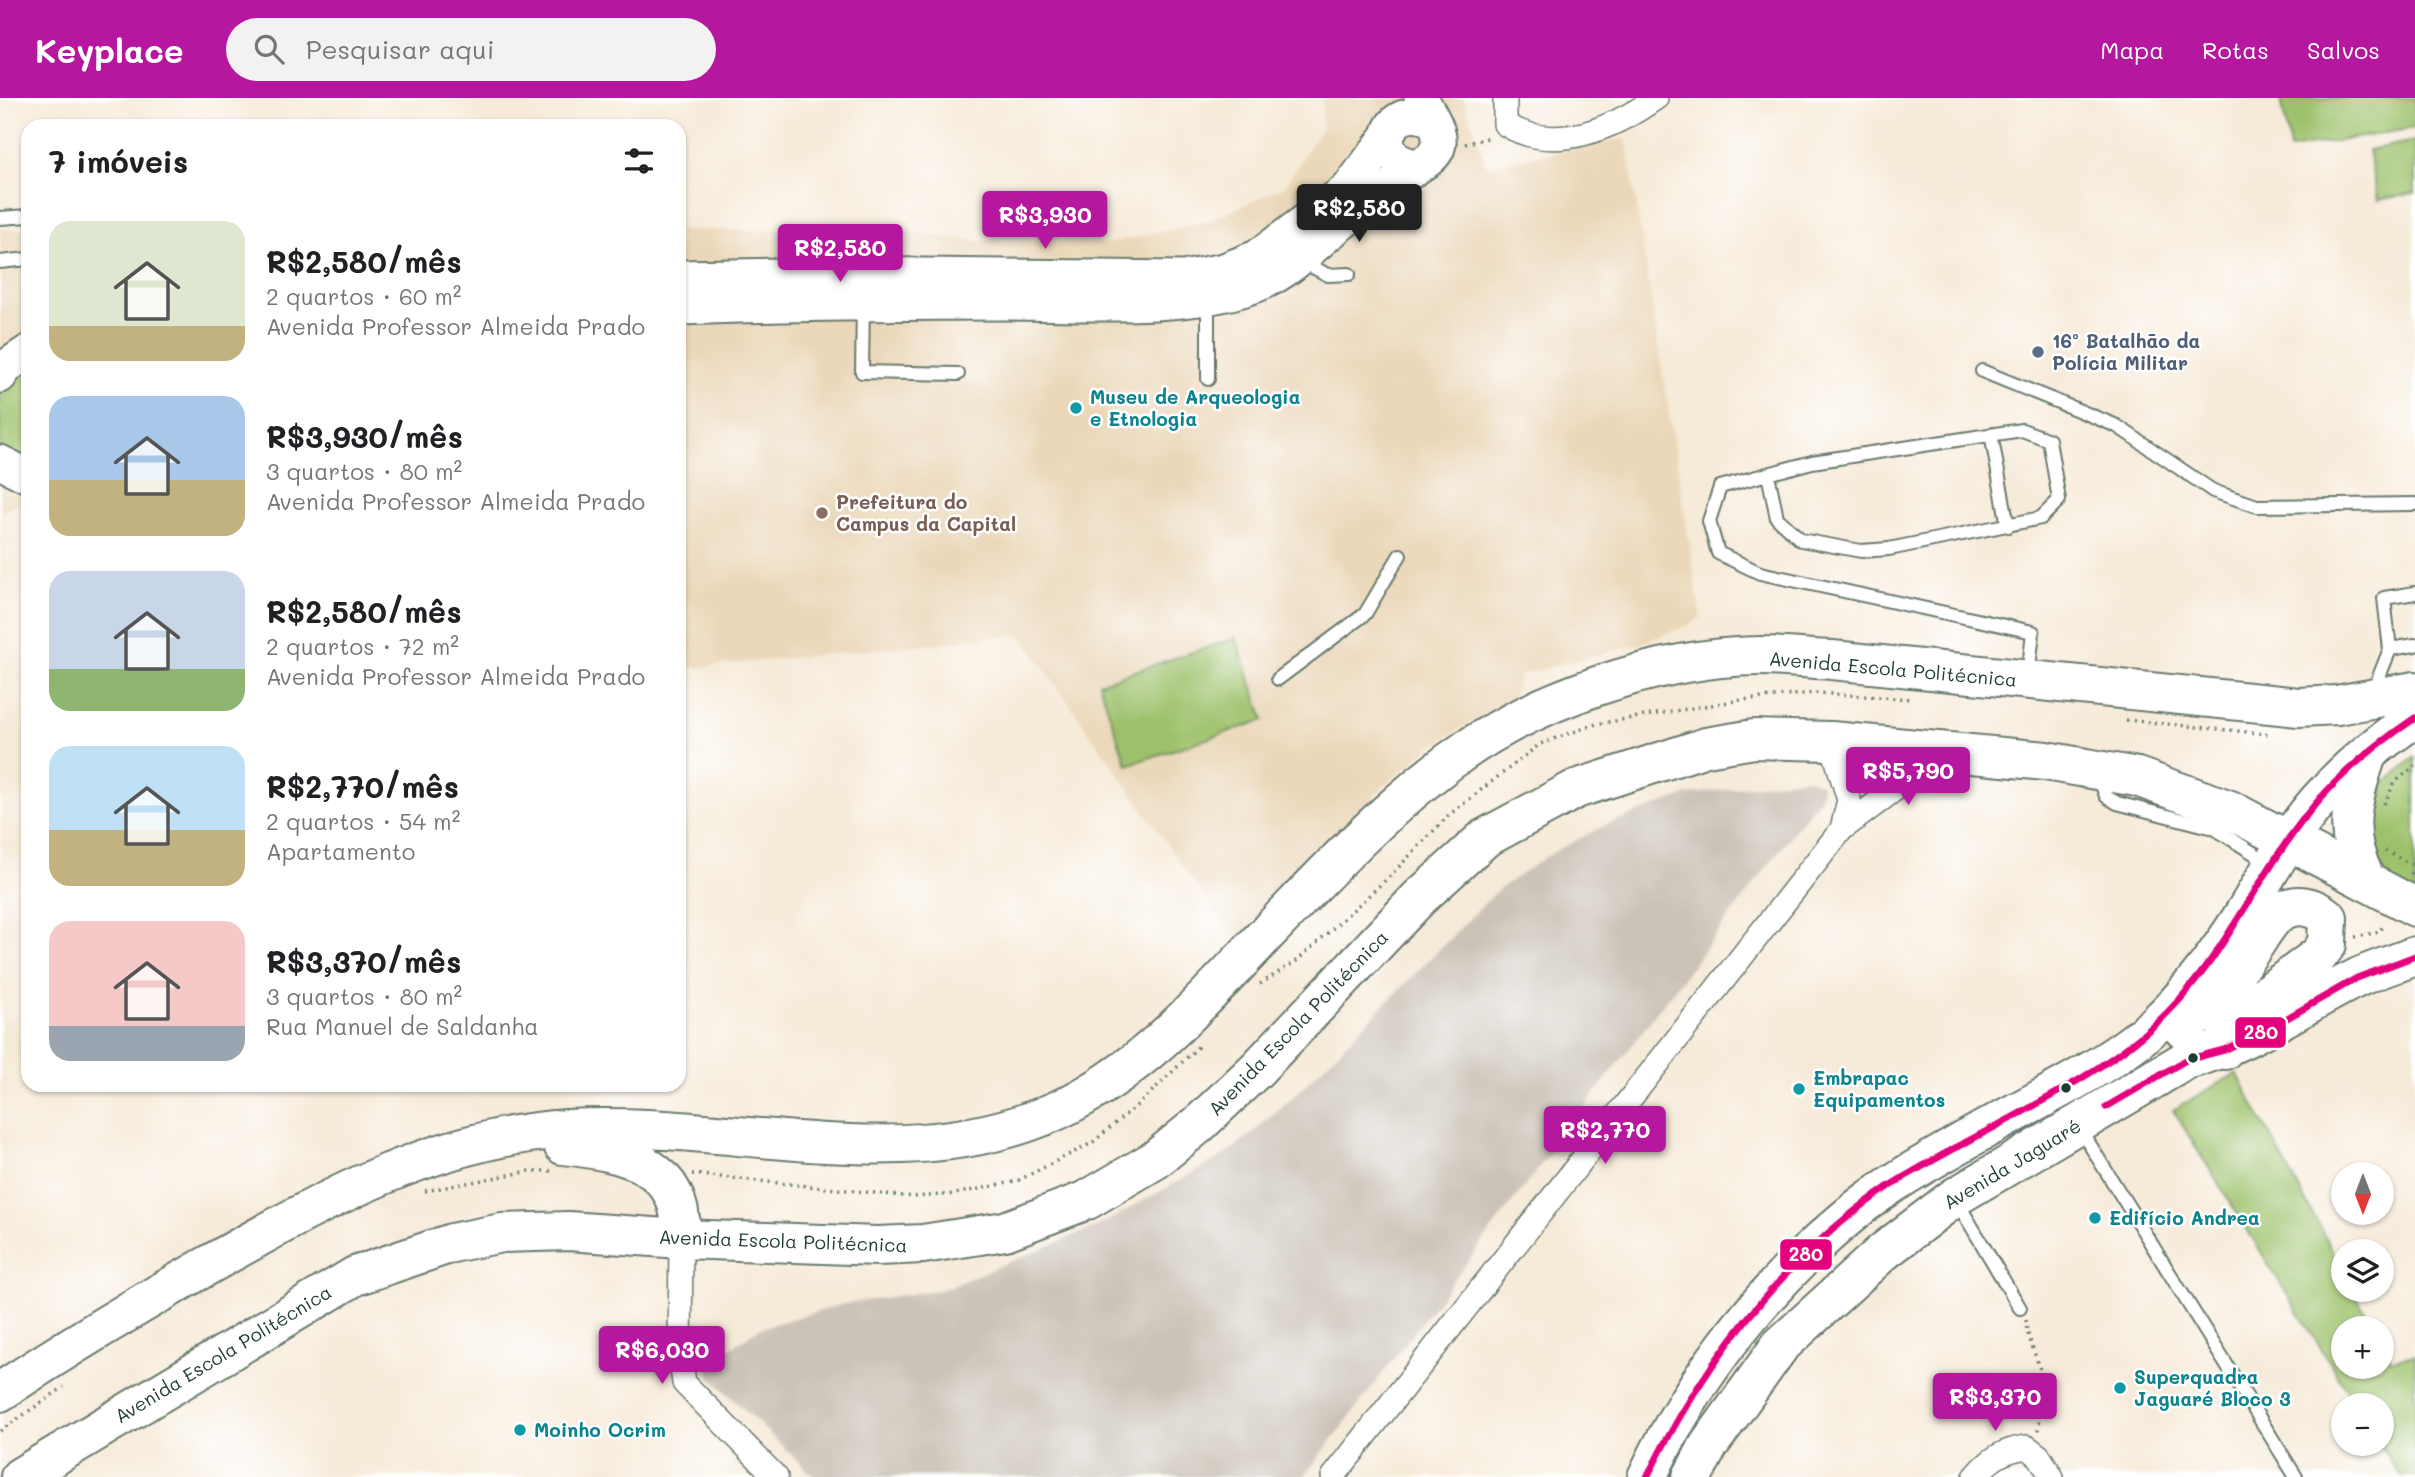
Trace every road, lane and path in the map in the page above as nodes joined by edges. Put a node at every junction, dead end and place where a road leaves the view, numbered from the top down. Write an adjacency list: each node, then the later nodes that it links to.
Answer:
1 (1380, 98): 5 (street)
2 (1505, 98): 4 (street)
3 (1656, 98): 4 (street)
4 (1516, 131): 6 (path)
5 (1388, 134): 6 (street); 6 (street); 14 (street)
6 (1429, 134): 10 (street)
7 (21, 216): 8 (lane)
8 (0, 218)
9 (21, 260): 11 (lane)
10 (1297, 260): 12 (lane); 15 (street)
11 (0, 262)
12 (1349, 274)
13 (686, 278): 14 (street)
14 (830, 291): 15 (street); 16 (street); 18 (lane)
15 (1208, 298): 19 (lane)
16 (686, 307)
17 (1982, 371): 26 (lane)
18 (958, 374)
19 (1208, 379)
20 (1991, 435): 23 (lane); 27 (lane); 27 (lane)
21 (0, 462): 22 (street)
22 (21, 472)
23 (1768, 474): 27 (lane); 33 (lane)
24 (21, 477): 25 (street)
25 (0, 480)
26 (2415, 504)
27 (2008, 526)
28 (1400, 555): 32 (lane)
29 (2415, 593): 31 (lane)
30 (2415, 645): 31 (lane)
31 (2390, 649): 36 (lane)
32 (1278, 679)
33 (2027, 681): 36 (highway, Avenida Escola Politécnica); 57 (highway, Avenida Escola Politécnica)
34 (2415, 691): 36 (highway, Avenida Escola Politécnica)
35 (1921, 699): 52 (path)
36 (2370, 699)
37 (2415, 718): 42 (highway)
38 (2123, 720): 39 (path)
39 (2280, 735)
40 (1831, 741): 41 (highway, Avenida Escola Politécnica); 45 (street); 62 (highway, Avenida Escola Politécnica)
41 (1947, 750): 45 (street); 46 (highway, Avenida Escola Politécnica)
42 (2369, 750): 46 (highway); 47 (highway)
43 (2415, 766): 44 (path)
44 (2382, 815)
45 (1842, 829): 70 (street)
46 (2280, 854): 47 (highway, Avenida Escola Politécnica); 54 (highway)
47 (2372, 864): 48 (path); 49 (highway, Avenida Escola Politécnica)
48 (2415, 866)
49 (2402, 914): 50 (path)
50 (2345, 939)
51 (2415, 956): 55 (highway, Avenida Jaguaré)
52 (1252, 989)
53 (1203, 1042): 59 (path)
54 (2136, 1042): 55 (highway); 71 (highway)
55 (2224, 1050): 56 (highway, Avenida Jaguaré)
56 (2077, 1124): 61 (highway, Avenida Jaguaré); 75 (lane)
57 (496, 1138): 59 (highway); 65 (highway, Avenida Escola Politécnica)
58 (556, 1171): 60 (path)
59 (655, 1173): 62 (highway)
60 (421, 1193)
61 (1955, 1197): 63 (lane); 72 (highway, Avenida Jaguaré)
62 (681, 1240): 68 (highway, Avenida Escola Politécnica); 69 (street)
63 (2023, 1311): 67 (path)
64 (73, 1380): 66 (path)
65 (0, 1392)
66 (0, 1431)
67 (2034, 1449): 73 (street); 74 (street)
68 (20, 1477)
69 (776, 1477)
70 (1333, 1477)
71 (1647, 1477)
72 (1692, 1477)
73 (1975, 1477)
74 (2052, 1477)
75 (2295, 1477)

